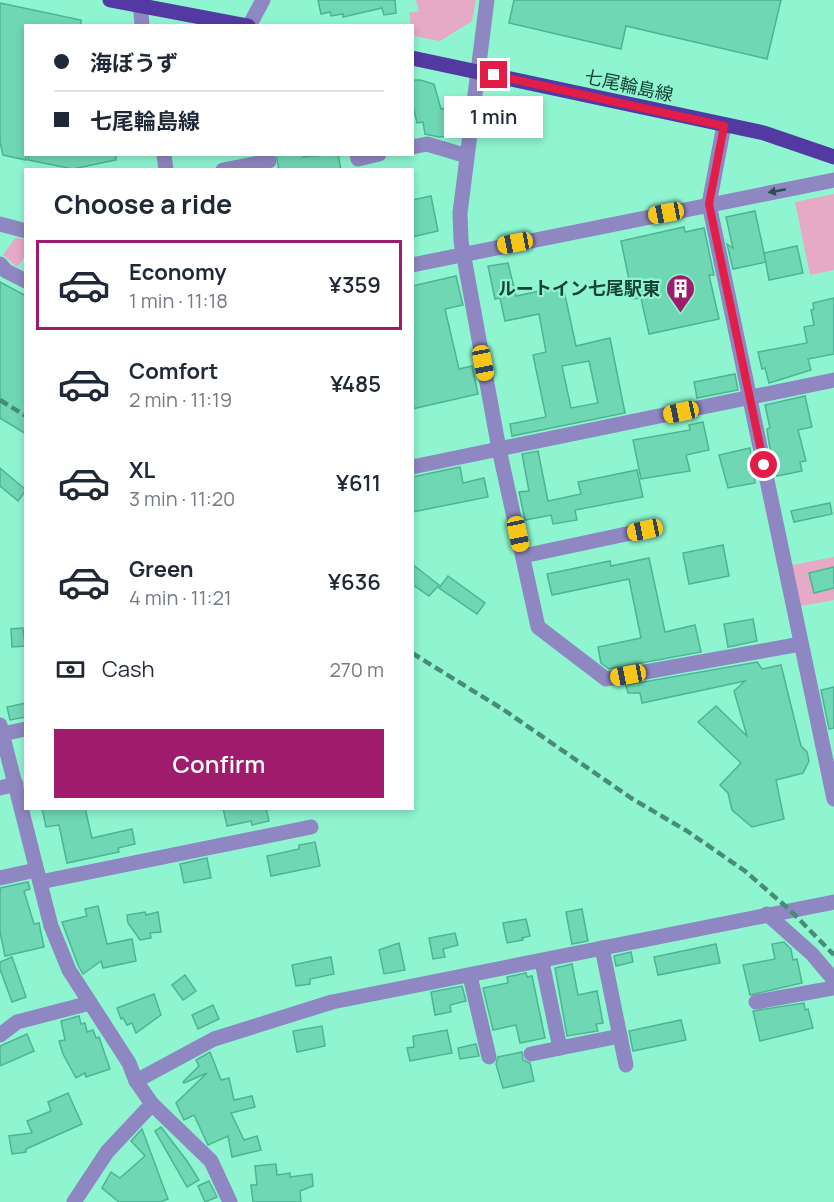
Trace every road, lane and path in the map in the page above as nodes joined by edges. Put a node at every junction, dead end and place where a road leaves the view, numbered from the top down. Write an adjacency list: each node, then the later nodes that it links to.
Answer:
1 (110, 0): 4 (main road)
2 (263, 0): 7 (street)
3 (487, 0): 9 (street)
4 (140, 3): 5 (street); 6 (main road)
5 (142, 24)
6 (239, 24)
7 (249, 24)
8 (414, 58): 9 (main road, 七尾輪島線)
9 (478, 71): 10 (main road, 七尾輪島線); 14 (street)
10 (724, 126): 15 (main road, 七尾輪島線); 19 (street)
11 (414, 147): 14 (street)
12 (357, 156): 13 (street)
13 (371, 156)
14 (467, 156): 22 (street)
15 (834, 157)
16 (269, 162): 17 (street)
17 (234, 168)
18 (834, 180): 19 (street, one-way to 19)
19 (709, 204): 22 (street); 27 (street)
20 (0, 224): 21 (street)
21 (24, 230)
22 (463, 254): 24 (street); 28 (street)
23 (0, 264): 25 (street)
24 (414, 265)
25 (24, 280)
26 (834, 380): 27 (street)
27 (749, 398): 28 (street); 32 (street)
28 (499, 449): 29 (street); 31 (street)
29 (414, 467)
30 (645, 530): 31 (street)
31 (523, 556): 32 (street)
32 (801, 644): 37 (street)
33 (1, 729): 34 (street); 35 (street)
34 (24, 729)
35 (16, 784): 36 (street); 39 (street)
36 (0, 788)
37 (834, 799)
38 (311, 827): 39 (street)
39 (38, 876): 40 (street); 49 (street)
40 (0, 878)
41 (834, 902): 42 (street)
42 (767, 914): 43 (street); 46 (street)
43 (602, 948): 44 (street); 51 (street)
44 (542, 962): 45 (street); 52 (street)
45 (470, 976): 54 (street); 56 (street)
46 (834, 980)
47 (834, 988): 48 (street)
48 (756, 1002)
49 (90, 1003): 50 (street); 56 (street)
50 (0, 1035)
51 (620, 1036): 52 (street); 55 (street)
52 (560, 1048): 53 (street)
53 (531, 1054)
54 (489, 1057)
55 (626, 1065)
56 (136, 1081): 57 (street)
57 (152, 1104): 58 (street); 59 (street)
58 (74, 1202)
59 (230, 1202)

